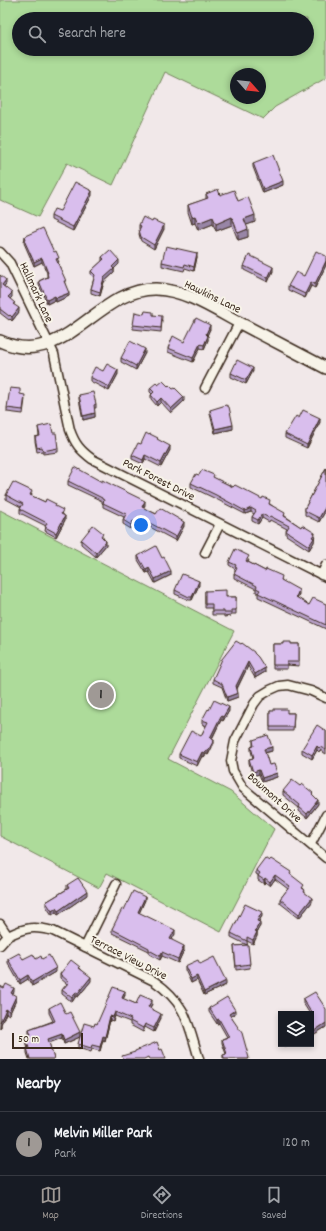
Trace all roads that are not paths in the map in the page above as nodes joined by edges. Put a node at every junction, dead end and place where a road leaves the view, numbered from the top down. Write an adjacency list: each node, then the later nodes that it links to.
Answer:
1 (0, 252): 4 (street, Hallmark Lane)
2 (239, 323): 4 (street, Hawkins Lane); 5 (street, Hawkins Lane); 6 (street)
3 (0, 341): 4 (street, Hawkins Lane)
4 (49, 345): 7 (street, Park Forest Drive)
5 (326, 368)
6 (205, 388)
7 (220, 524): 8 (street); 10 (street, Park Forest Drive)
8 (205, 553)
9 (326, 564): 10 (street)
10 (323, 576)
11 (326, 698): 13 (street, Bowmont Drive)
12 (326, 815): 13 (street)
13 (311, 844): 14 (street, Bowmont Drive)
14 (326, 858)
15 (116, 884): 19 (street)
16 (0, 924): 17 (street)
17 (8, 936): 18 (street, Terrace View Drive); 19 (street, Terrace View Drive)
18 (0, 945)
19 (85, 947): 20 (street, Terrace View Drive)
20 (199, 1059)

